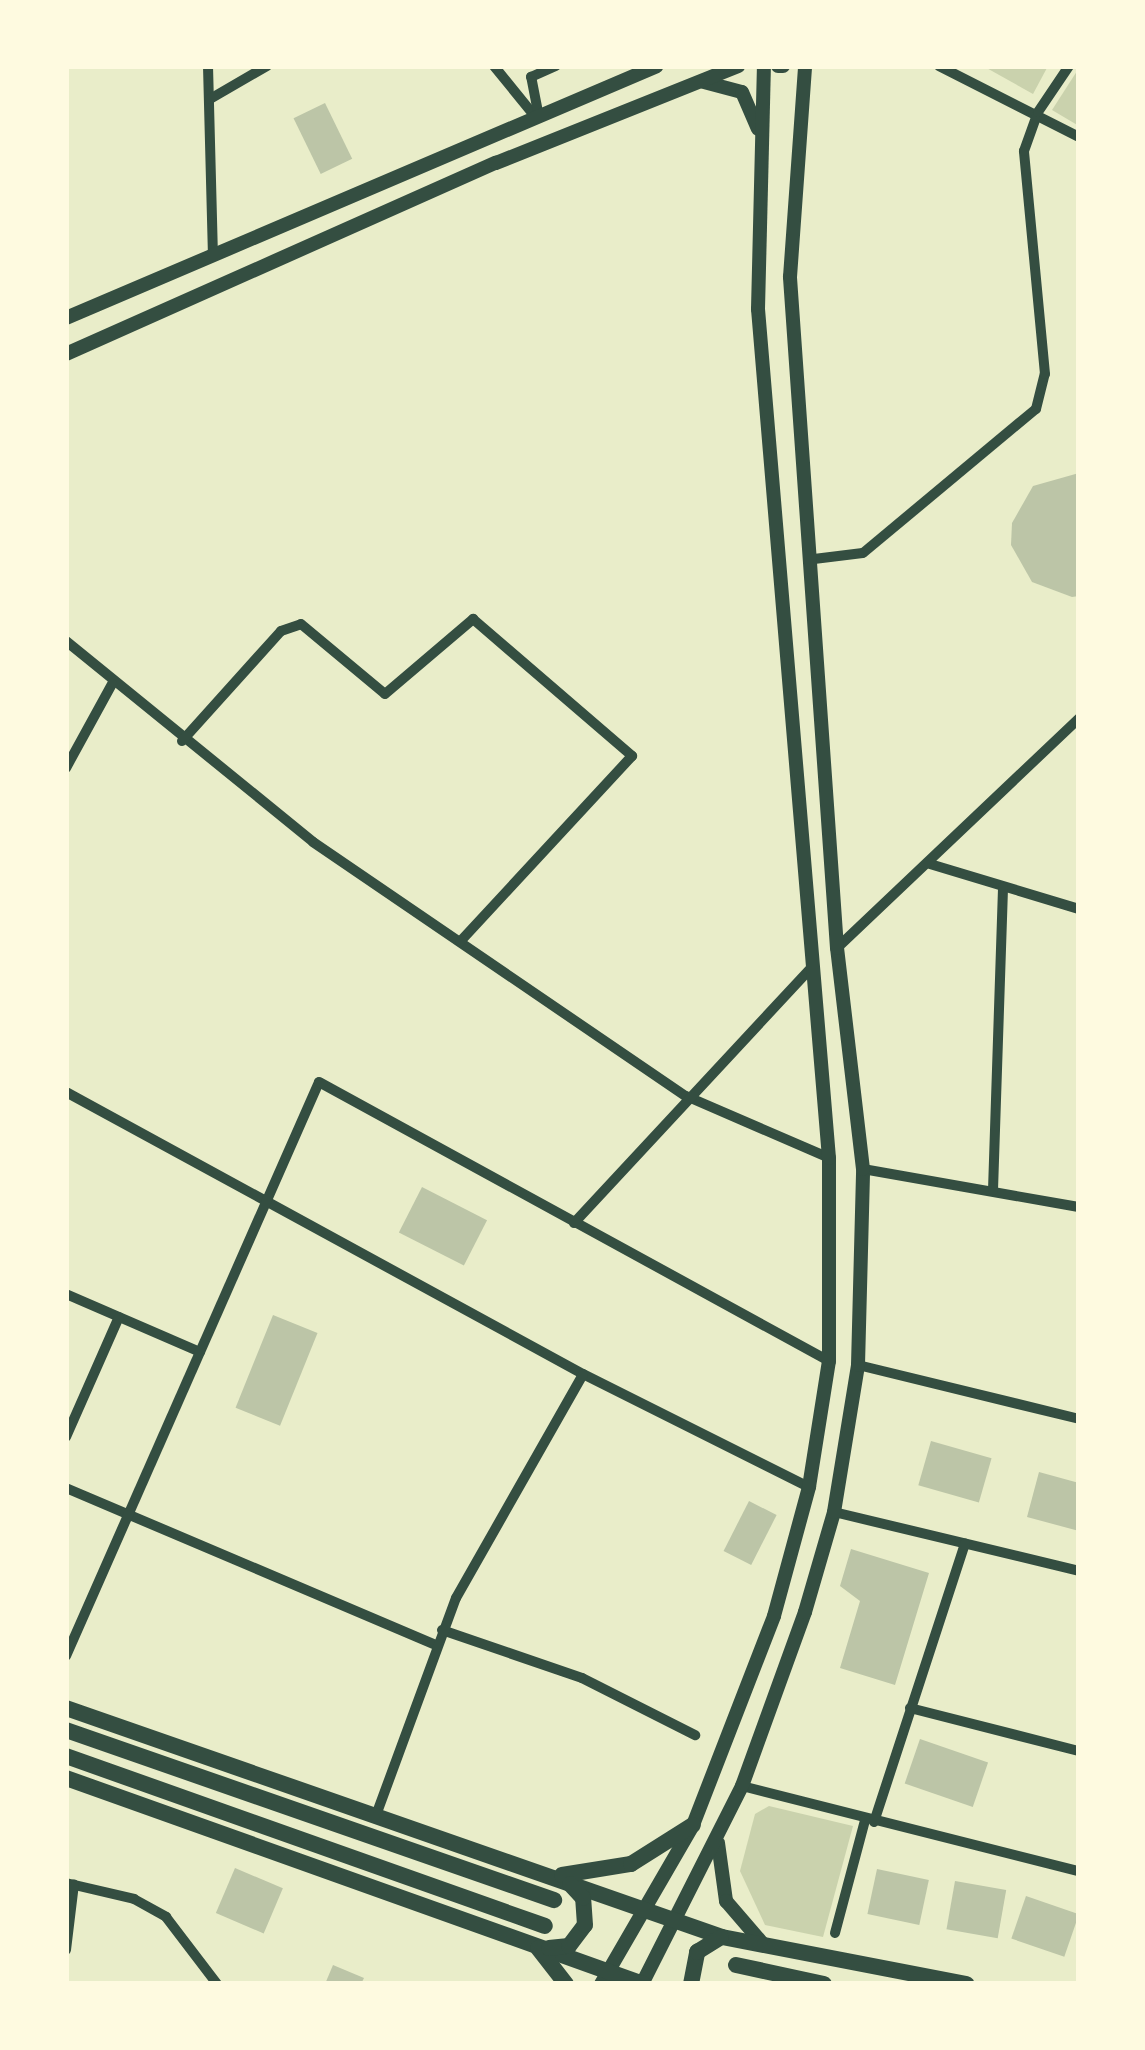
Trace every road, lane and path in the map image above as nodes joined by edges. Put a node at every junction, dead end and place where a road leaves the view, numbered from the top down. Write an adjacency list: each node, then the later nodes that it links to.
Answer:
1 (208, 66): 12 (street)
2 (267, 66): 12 (street)
3 (494, 66): 14 (street)
4 (556, 66): 14 (street)
5 (655, 66): 14 (street)
6 (738, 66): 11 (street)
7 (764, 66): 15 (street)
8 (805, 66): 20 (street)
9 (939, 66): 13 (street)
10 (1069, 66): 13 (street)
11 (704, 82): 15 (street); 19 (street)
12 (210, 99): 17 (street)
13 (1038, 112): 16 (street); 20 (street)
14 (536, 113): 17 (street)
15 (761, 135): 31 (street)
16 (1079, 137)
17 (213, 253): 18 (street)
18 (66, 317)
19 (66, 354)
20 (814, 559): 30 (street)
21 (66, 641): 22 (street)
22 (112, 684): 24 (street); 25 (street)
23 (1079, 718): 26 (street)
24 (182, 741): 29 (street); 29 (street)
25 (66, 768)
26 (930, 864): 27 (street); 30 (street)
27 (1003, 887): 28 (street); 36 (street)
28 (1079, 909)
29 (460, 943): 33 (street)
30 (837, 948): 35 (street)
31 (810, 969): 33 (street); 34 (street)
32 (66, 1092): 37 (street)
33 (686, 1096): 34 (street); 39 (street)
34 (829, 1158): 43 (street)
35 (863, 1169): 36 (street); 44 (street)
36 (993, 1190): 38 (street)
37 (266, 1199): 39 (street); 42 (street); 45 (street)
38 (1079, 1207)
39 (574, 1222): 43 (street)
40 (66, 1294): 41 (street)
41 (119, 1317): 42 (street); 47 (street)
42 (200, 1352): 51 (street)
43 (829, 1360): 49 (street)
44 (858, 1365): 46 (street); 50 (street)
45 (583, 1375): 49 (street); 54 (street)
46 (1079, 1419)
47 (66, 1437)
48 (66, 1487): 51 (street)
49 (809, 1487): 67 (street)
50 (834, 1511): 52 (street); 64 (street)
51 (131, 1514): 55 (street); 56 (street)
52 (965, 1544): 53 (street); 58 (street)
53 (1079, 1571)
54 (442, 1630): 55 (street); 60 (street)
55 (436, 1645): 65 (street)
56 (66, 1656)
57 (66, 1708): 65 (main road)
58 (910, 1708): 61 (street); 66 (street)
59 (66, 1730): 73 (main road)
60 (695, 1735)
61 (1079, 1751)
62 (66, 1756): 76 (main road)
63 (66, 1778): 79 (main road)
64 (742, 1786): 66 (street); 68 (street)
65 (375, 1818): 70 (main road)
66 (869, 1821): 69 (street); 77 (street)
67 (693, 1826): 70 (main road); 74 (street)
68 (719, 1832): 75 (street); 82 (street)
69 (1079, 1870)
70 (539, 1872): 71 (main road)
71 (563, 1880): 74 (main road); 80 (main road)
72 (70, 1884): 81 (street); 85 (street)
73 (554, 1900)
74 (643, 1910): 75 (main road); 84 (street)
75 (676, 1923): 78 (main road); 87 (street)
76 (545, 1926)
77 (835, 1934)
78 (722, 1937): 82 (main road); 88 (main road)
79 (522, 1938): 80 (main road); 86 (main road)
80 (548, 1948): 84 (main road)
81 (66, 1949)
82 (771, 1951): 90 (main road)
83 (736, 1966): 89 (main road)
84 (604, 1978): 87 (main road)
85 (217, 1984)
86 (566, 1984)
87 (642, 1984)
88 (691, 1984)
89 (824, 1984)
90 (967, 1984)

